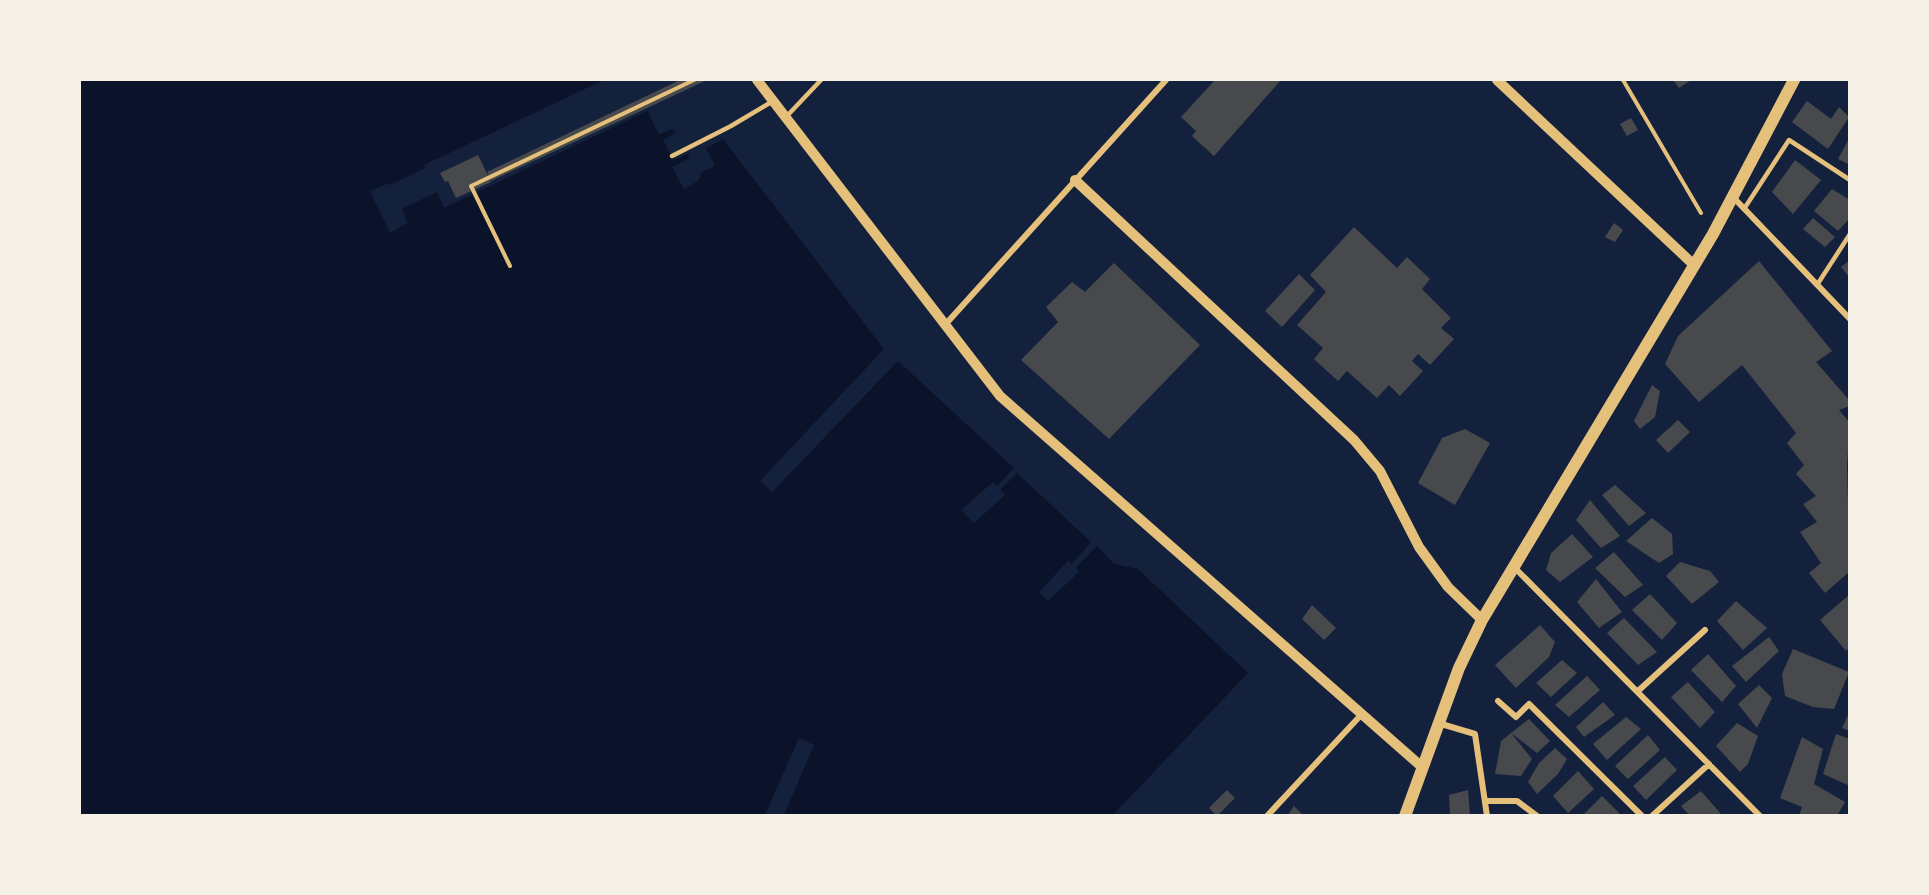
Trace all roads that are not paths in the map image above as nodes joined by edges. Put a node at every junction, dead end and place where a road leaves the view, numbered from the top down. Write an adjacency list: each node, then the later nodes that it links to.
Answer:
1 (757, 80): 6 (street)
2 (821, 80): 7 (lane)
3 (1166, 80): 9 (street)
4 (1497, 80): 14 (street)
5 (1794, 80): 11 (main road)
6 (773, 101): 7 (street); 8 (lane)
7 (786, 117): 17 (street)
8 (672, 156)
9 (1075, 180): 17 (street); 19 (street)
10 (1850, 180): 12 (lane)
11 (1733, 197): 12 (street); 14 (main road)
12 (1744, 209): 15 (street)
13 (1850, 234): 15 (lane)
14 (1694, 265): 18 (main road)
15 (1817, 285): 16 (street)
16 (1850, 319)
17 (944, 326): 23 (street)
18 (1514, 566): 19 (main road); 21 (street)
19 (1482, 620): 24 (main road)
20 (1705, 630): 21 (street)
21 (1638, 691): 25 (street)
22 (1498, 701): 32 (street)
23 (1360, 715): 26 (street); 28 (street)
24 (1438, 723): 26 (main road); 27 (street)
25 (1709, 764): 33 (street); 34 (street)
26 (1422, 767): 29 (main road)
27 (1486, 801): 30 (street); 31 (street)
28 (1267, 816)
29 (1405, 816)
30 (1487, 816)
31 (1537, 816)
32 (1642, 816)
33 (1653, 816)
34 (1760, 816)

